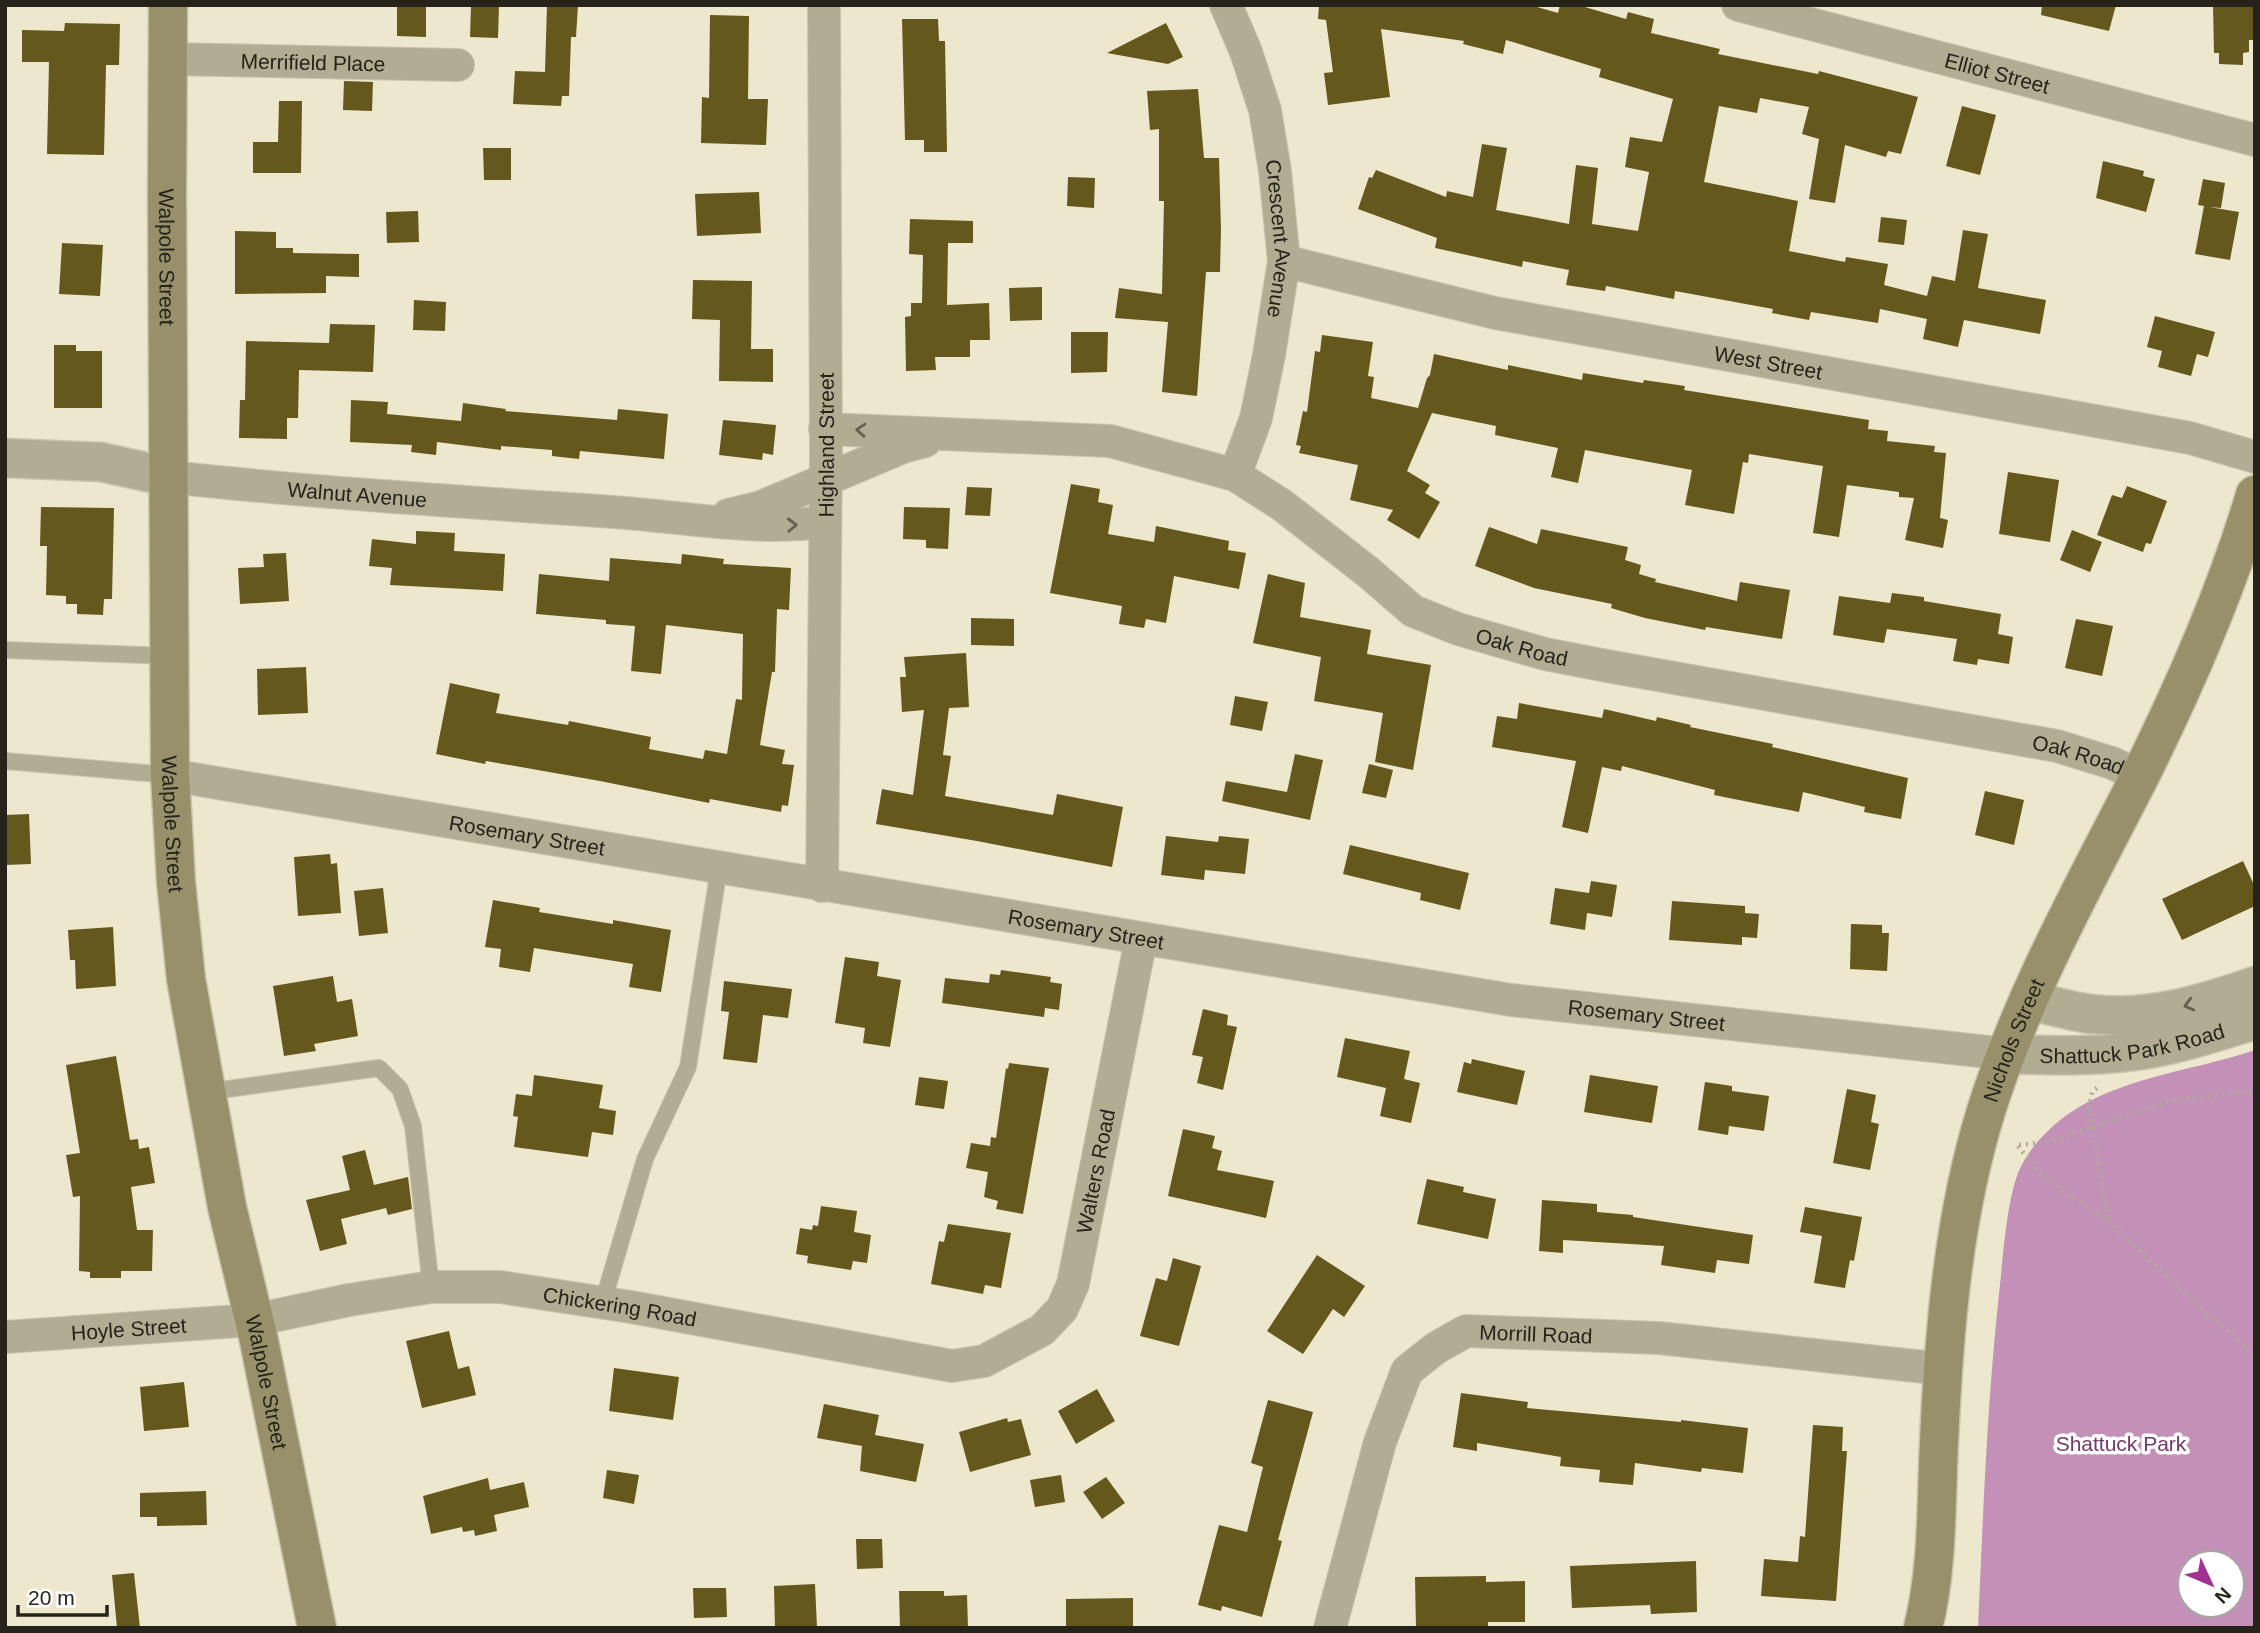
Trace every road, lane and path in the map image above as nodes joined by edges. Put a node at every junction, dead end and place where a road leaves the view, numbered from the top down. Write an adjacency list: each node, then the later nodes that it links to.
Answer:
1 (168, 5): 5 (main road, Walpole Street)
2 (824, 5): 9 (street, Highland Street)
3 (1226, 5): 8 (street, Crescent Avenue)
4 (1738, 5): 7 (street, Elliot Street)
5 (168, 59): 6 (street, Merrifield Place); 14 (main road, Walpole Street)
6 (457, 65)
7 (2255, 141)
8 (1284, 261): 11 (street, West Street); 13 (street, Crescent Avenue)
9 (825, 429): 10 (street, Oak Road, one-way to 9); 15 (street, Highland Street)
10 (947, 436): 13 (street, Oak Road); 15 (street, Oak Road)
11 (2255, 457)
12 (5, 458): 14 (street, Walnut Avenue)
13 (1235, 475): 23 (street, Oak Road)
14 (169, 477): 17 (street, Walnut Avenue); 20 (main road, Walpole Street)
15 (825, 480): 17 (street, Walnut Avenue); 18 (street, Highland Street)
16 (2255, 495): 23 (main road, Nichols Street)
17 (710, 520): 18 (street, Walnut Avenue, one-way to 18)
18 (825, 522): 25 (street, Highland Street)
19 (5, 650): 20 (lane)
20 (170, 656): 22 (main road, Walpole Street)
21 (5, 761): 22 (lane)
22 (170, 775): 24 (street, Rosemary Street); 32 (main road, Walpole Street)
23 (2140, 776): 28 (main road, Nichols Street)
24 (719, 868): 25 (street, Rosemary Street); 37 (lane)
25 (822, 886): 26 (street, Rosemary Street)
26 (1141, 939): 30 (street, Rosemary Street); 41 (street, Walters Road)
27 (2255, 986): 28 (street, Shattuck Park Road, one-way to 28)
28 (2029, 1000): 30 (main road, Nichols Street)
29 (2255, 1020): 30 (street, Shattuck Park Road)
30 (2007, 1054): 42 (main road, Nichols Street)
31 (2100, 1085): 34 (path)
32 (206, 1091): 36 (lane); 38 (main road, Walpole Street)
33 (2255, 1091): 34 (path)
34 (2092, 1127): 35 (path); 35 (path)
35 (2108, 1221): 40 (path)
36 (431, 1287): 37 (street, Chickering Road); 38 (street, Chickering Road)
37 (603, 1302): 41 (street, Chickering Road)
38 (254, 1320): 39 (street, Hoyle Street); 43 (main road, Walpole Street)
39 (5, 1338)
40 (2255, 1359)
41 (984, 1361)
42 (1942, 1368): 44 (street, Morrill Road); 45 (main road, Nichols Street)
43 (317, 1628)
44 (1330, 1628)
45 (1923, 1628)

